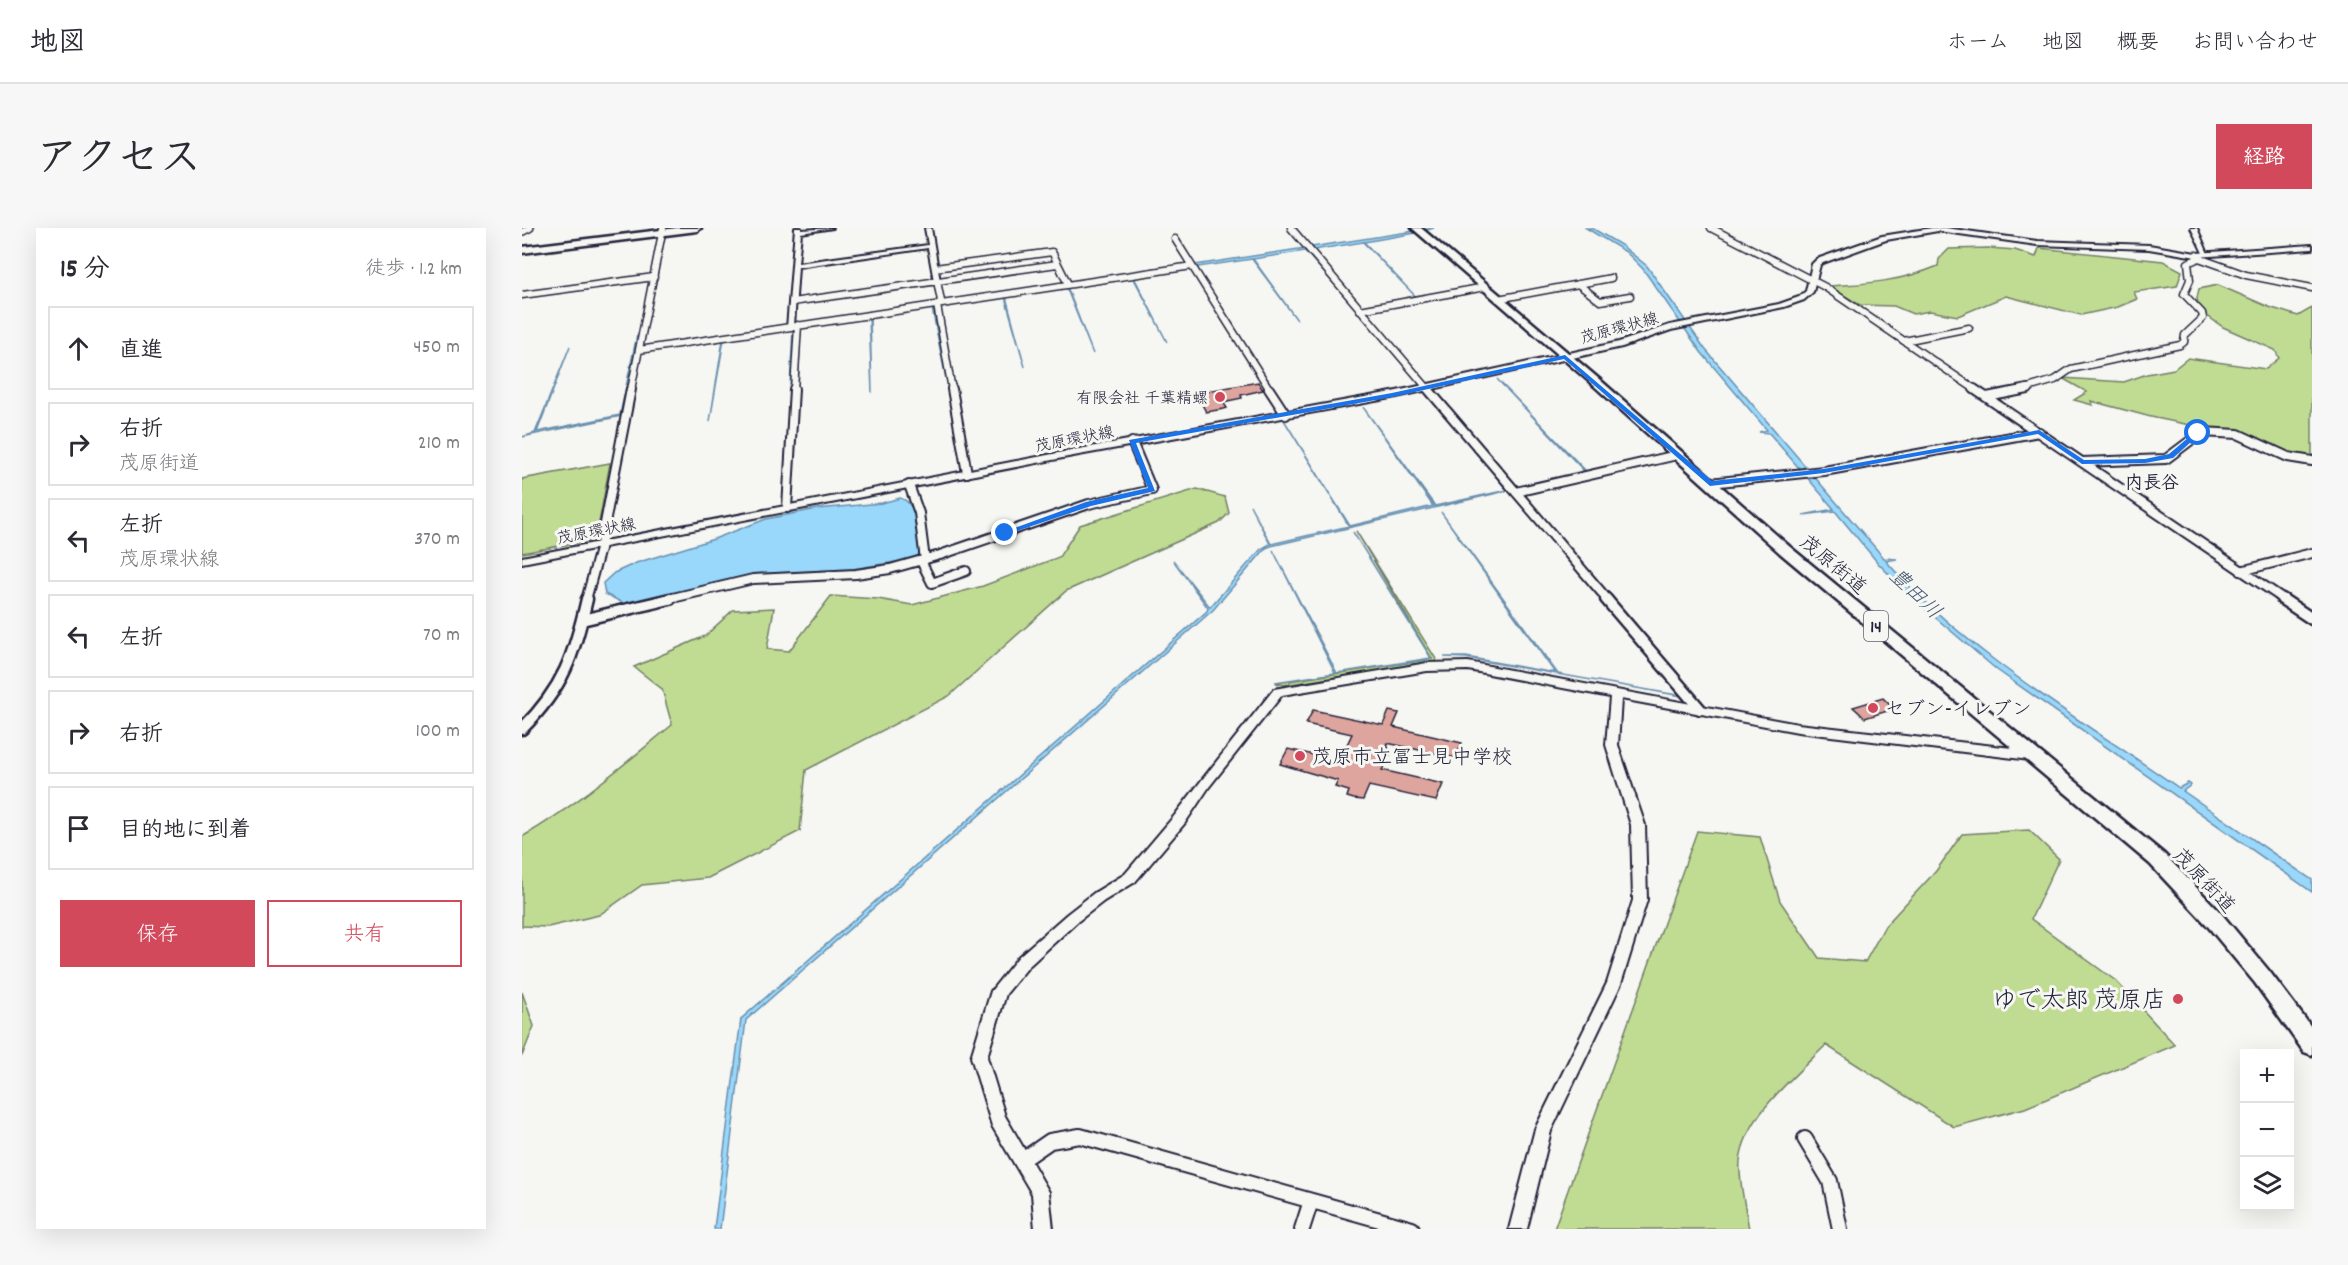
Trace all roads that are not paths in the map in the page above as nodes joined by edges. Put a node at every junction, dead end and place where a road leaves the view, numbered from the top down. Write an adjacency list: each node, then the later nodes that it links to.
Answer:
1 (530, 228): 12 (street)
2 (676, 228): 10 (main road)
3 (697, 228): 10 (main road)
4 (830, 228): 11 (street)
5 (928, 228): 14 (street)
6 (1291, 228): 35 (street)
7 (1416, 228): 28 (main road, 茂原街道 / 14)
8 (1710, 228): 24 (street)
9 (2194, 228): 17 (street)
10 (662, 230): 16 (main road); 22 (street)
11 (798, 230): 19 (street)
12 (522, 232)
13 (1175, 239): 20 (street)
14 (931, 246): 19 (street); 21 (street)
15 (2312, 247): 17 (main road, 茂原環状線)
16 (522, 248)
17 (2201, 256): 24 (main road, 茂原環状線); 29 (street); 42 (street)
18 (1057, 264): 21 (street); 25 (street); 26 (street)
19 (795, 265): 33 (street)
20 (1192, 266): 26 (street); 43 (street)
21 (935, 268): 25 (street)
22 (654, 277): 30 (street); 39 (street)
23 (1611, 278): 27 (street)
24 (1812, 280): 38 (street); 40 (main road, 茂原環状線)
25 (936, 281): 33 (street); 34 (street)
26 (1068, 284): 34 (street)
27 (1578, 284): 31 (street); 32 (street)
28 (1485, 287): 32 (main road, 茂原街道 / 14); 35 (street)
29 (2312, 288)
30 (522, 295)
31 (1630, 296)
32 (1498, 299): 40 (main road, 茂原街道 / 14)
33 (792, 302): 36 (street)
34 (939, 303): 36 (street); 49 (street)
35 (1360, 310): 41 (street)
36 (794, 326): 39 (street); 53 (street)
37 (1969, 328): 38 (street)
38 (1904, 341): 42 (street)
39 (639, 350): 54 (street)
40 (1565, 357): 41 (main road, 茂原環状線); 46 (main road, 茂原街道 / 14)
41 (1428, 388): 43 (main road, 茂原環状線); 52 (street)
42 (1987, 397): 44 (street)
43 (1286, 415): 45 (main road, 茂原環状線)
44 (2039, 432): 48 (street); 50 (street)
45 (1132, 442): 49 (main road, 茂原環状線); 57 (street)
46 (1677, 455): 50 (main road, 茂原街道 / 14); 52 (street)
47 (2312, 461): 48 (street)
48 (2082, 462): 59 (street)
49 (966, 473): 51 (main road, 茂原環状線)
50 (1710, 483): 65 (main road, 茂原街道 / 14)
51 (909, 485): 53 (main road, 茂原環状線); 57 (street)
52 (1516, 492): 63 (street)
53 (788, 508): 54 (main road, 茂原環状線)
54 (601, 544): 56 (main road, 茂原環状線); 61 (street)
55 (2312, 553): 59 (street)
56 (522, 560)
57 (923, 561): 58 (street); 61 (street)
58 (966, 571)
59 (2241, 571): 60 (street)
60 (2312, 619)
61 (582, 620): 64 (street)
62 (1616, 693): 63 (street); 68 (street); 73 (street)
63 (1700, 709): 65 (street)
64 (522, 729)
65 (2030, 755): 66 (main road, 茂原街道 / 14)
66 (2312, 1045)
67 (1805, 1139): 74 (street)
68 (1021, 1161): 69 (street); 70 (street)
69 (1311, 1201): 71 (street); 72 (street)
70 (1044, 1229)
71 (1302, 1229)
72 (1410, 1229)
73 (1518, 1229)
74 (1840, 1229)

